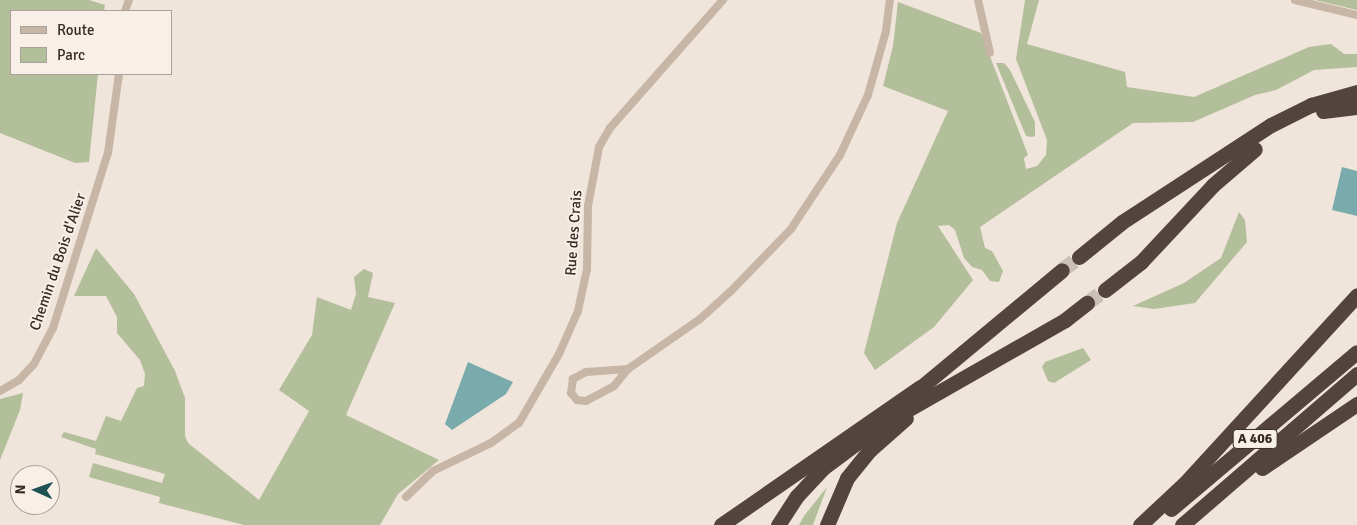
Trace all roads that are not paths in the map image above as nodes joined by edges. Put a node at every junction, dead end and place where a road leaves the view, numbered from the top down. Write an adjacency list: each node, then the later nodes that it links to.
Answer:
1 (723, 0): 23 (street, Rue des Crais)
2 (890, 0): 18 (street)
3 (978, 0): 6 (street)
4 (1295, 0): 5 (street)
5 (1357, 15)
6 (990, 53)
7 (119, 75): 21 (street, Chemin du Bois d'Alier)
8 (1357, 92): 12 (highway)
9 (1357, 100): 11 (highway)
10 (1357, 107): 11 (highway)
11 (1323, 111): 14 (highway)
12 (1079, 257)
13 (1062, 270): 20 (highway)
14 (1105, 290)
15 (1357, 295): 28 (highway)
16 (1088, 303): 20 (highway)
17 (1357, 352): 29 (highway, A 406)
18 (628, 370): 18 (street)
19 (1357, 374): 24 (highway, A 406)
20 (928, 390): 25 (highway); 26 (highway); 27 (highway)
21 (0, 391)
22 (1357, 404): 24 (highway)
23 (406, 496)
24 (1188, 520)
25 (721, 525)
26 (778, 525)
27 (827, 525)
28 (1140, 525)
29 (1151, 525)

